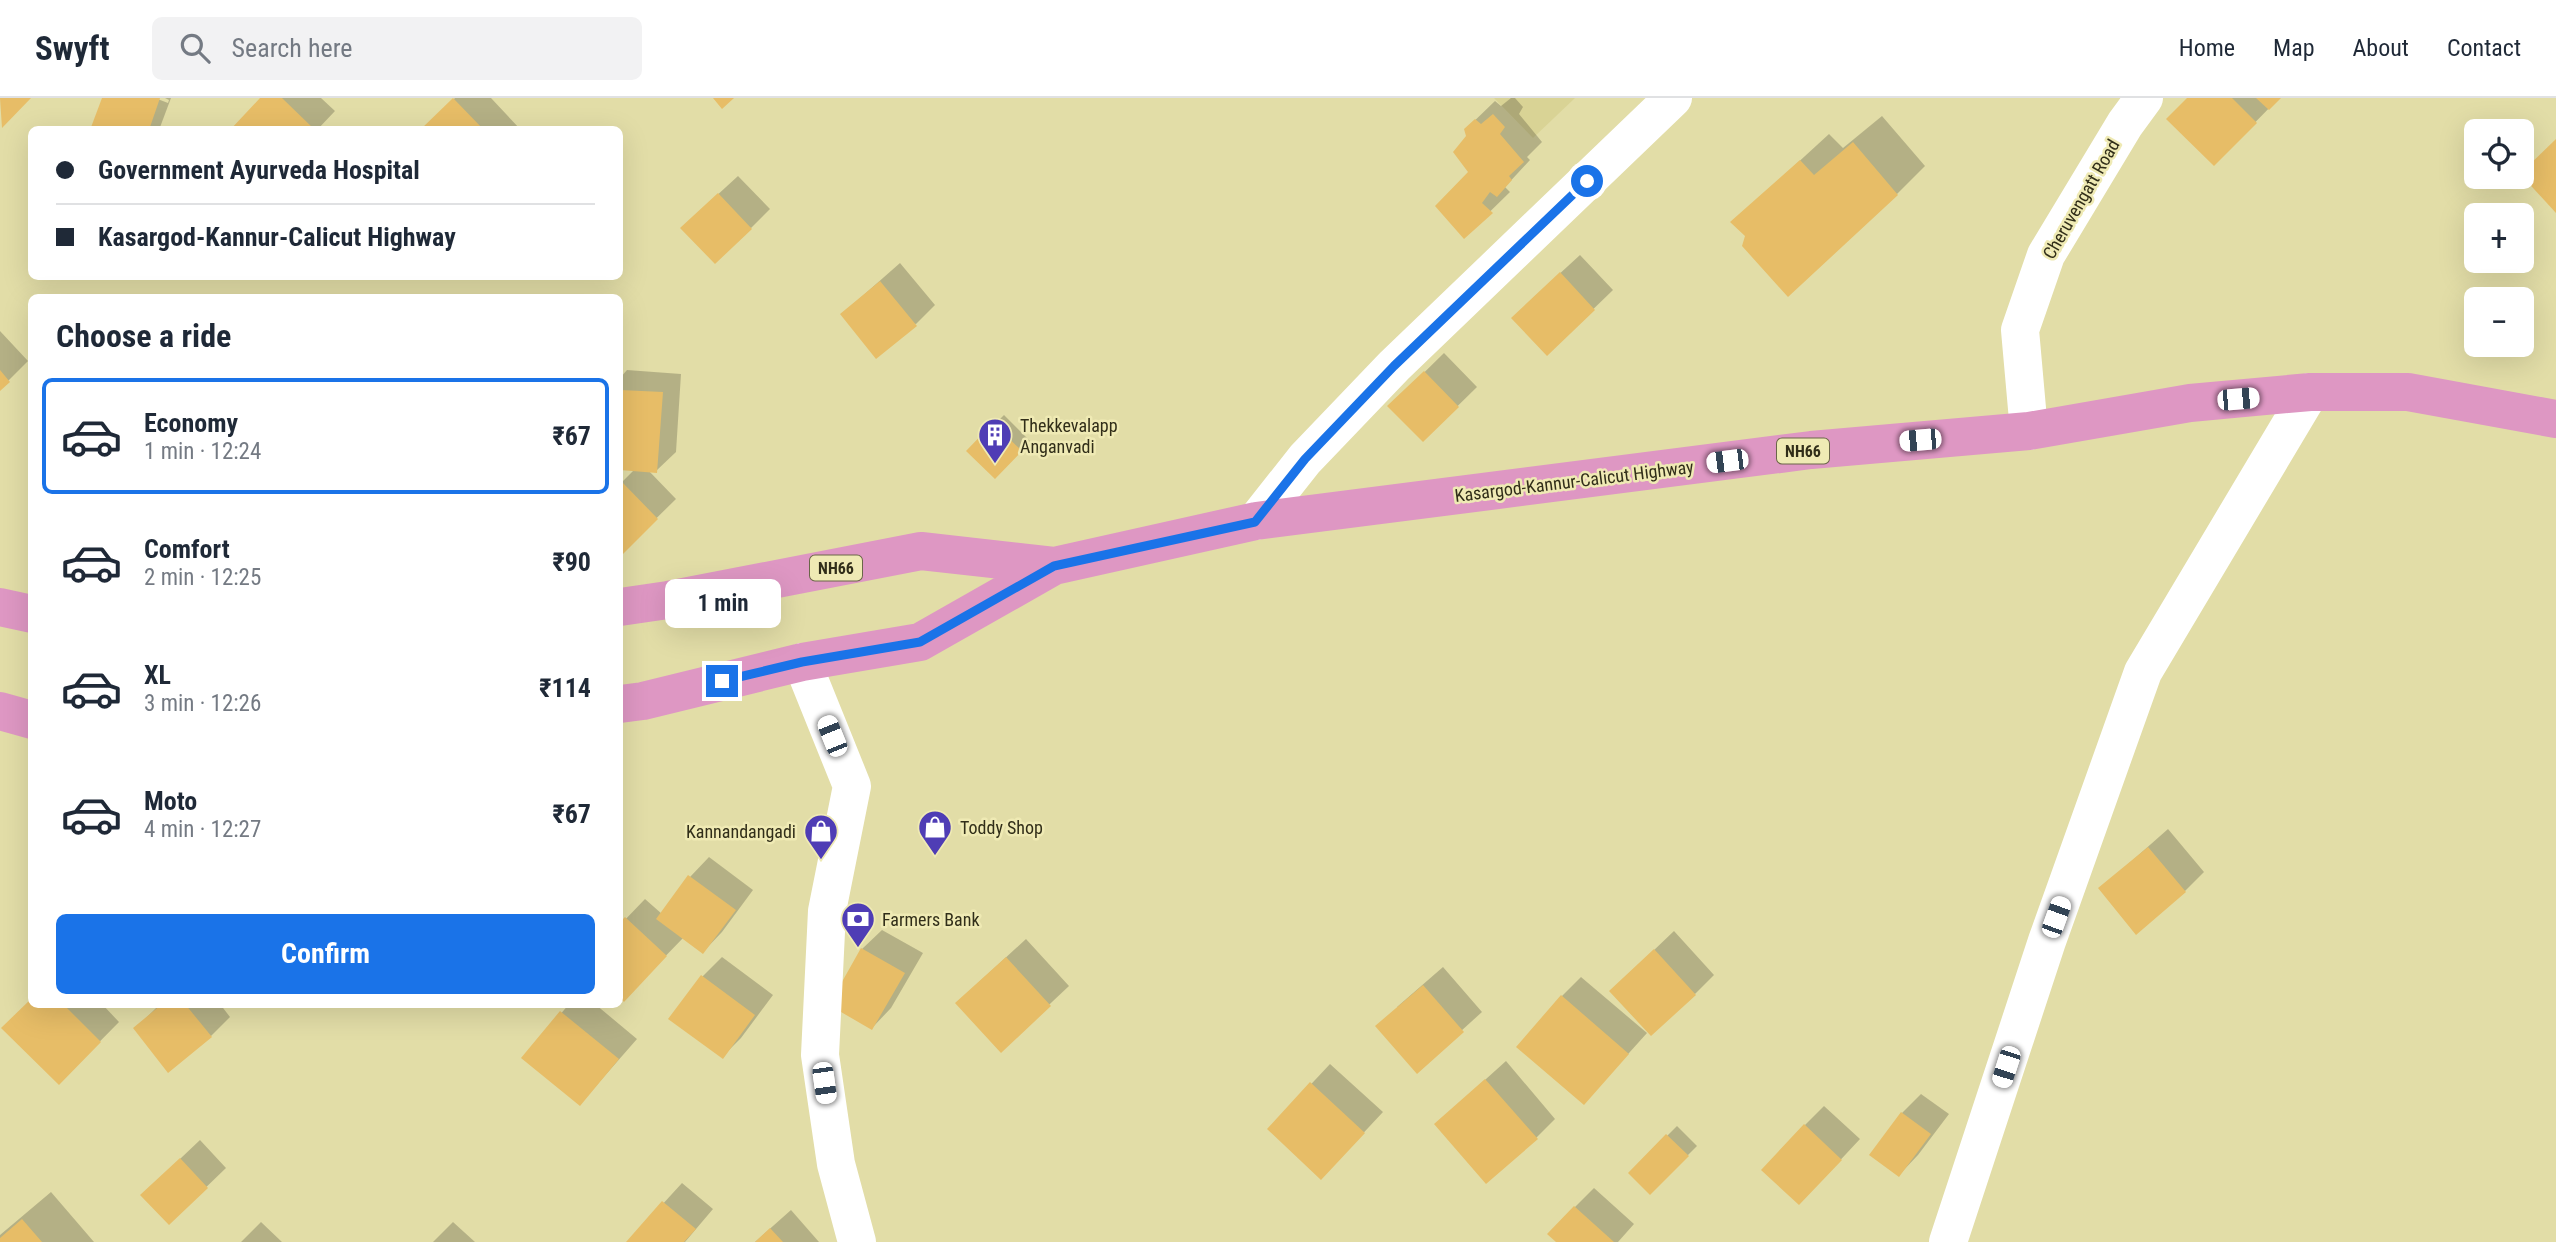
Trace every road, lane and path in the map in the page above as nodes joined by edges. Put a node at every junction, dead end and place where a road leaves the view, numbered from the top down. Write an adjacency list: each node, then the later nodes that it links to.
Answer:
1 (1673, 98): 6 (street)
2 (2144, 98): 5 (street, Cheruvengatt Road)
3 (2310, 392): 4 (highway, Kasargod-Kannur-Calicut Highway / NH66); 5 (highway, Kasargod-Kannur-Calicut Highway / NH66); 16 (street)
4 (2556, 419)
5 (2029, 431): 6 (highway, Kasargod-Kannur-Calicut Highway / NH66)
6 (1255, 522): 7 (highway, Kasargod-Kannur-Calicut Highway / NH66)
7 (1054, 566): 9 (highway, Kasargod-Kannur-Calicut Highway / NH66); 11 (highway, Kasargod-Kannur-Calicut Highway / NH66)
8 (0, 607): 10 (highway)
9 (623, 607)
10 (28, 613)
11 (802, 662): 12 (highway, Kasargod-Kannur-Calicut Highway / NH66); 15 (street)
12 (623, 704)
13 (0, 711): 14 (highway)
14 (28, 719)
15 (857, 1242)
16 (1948, 1242)

